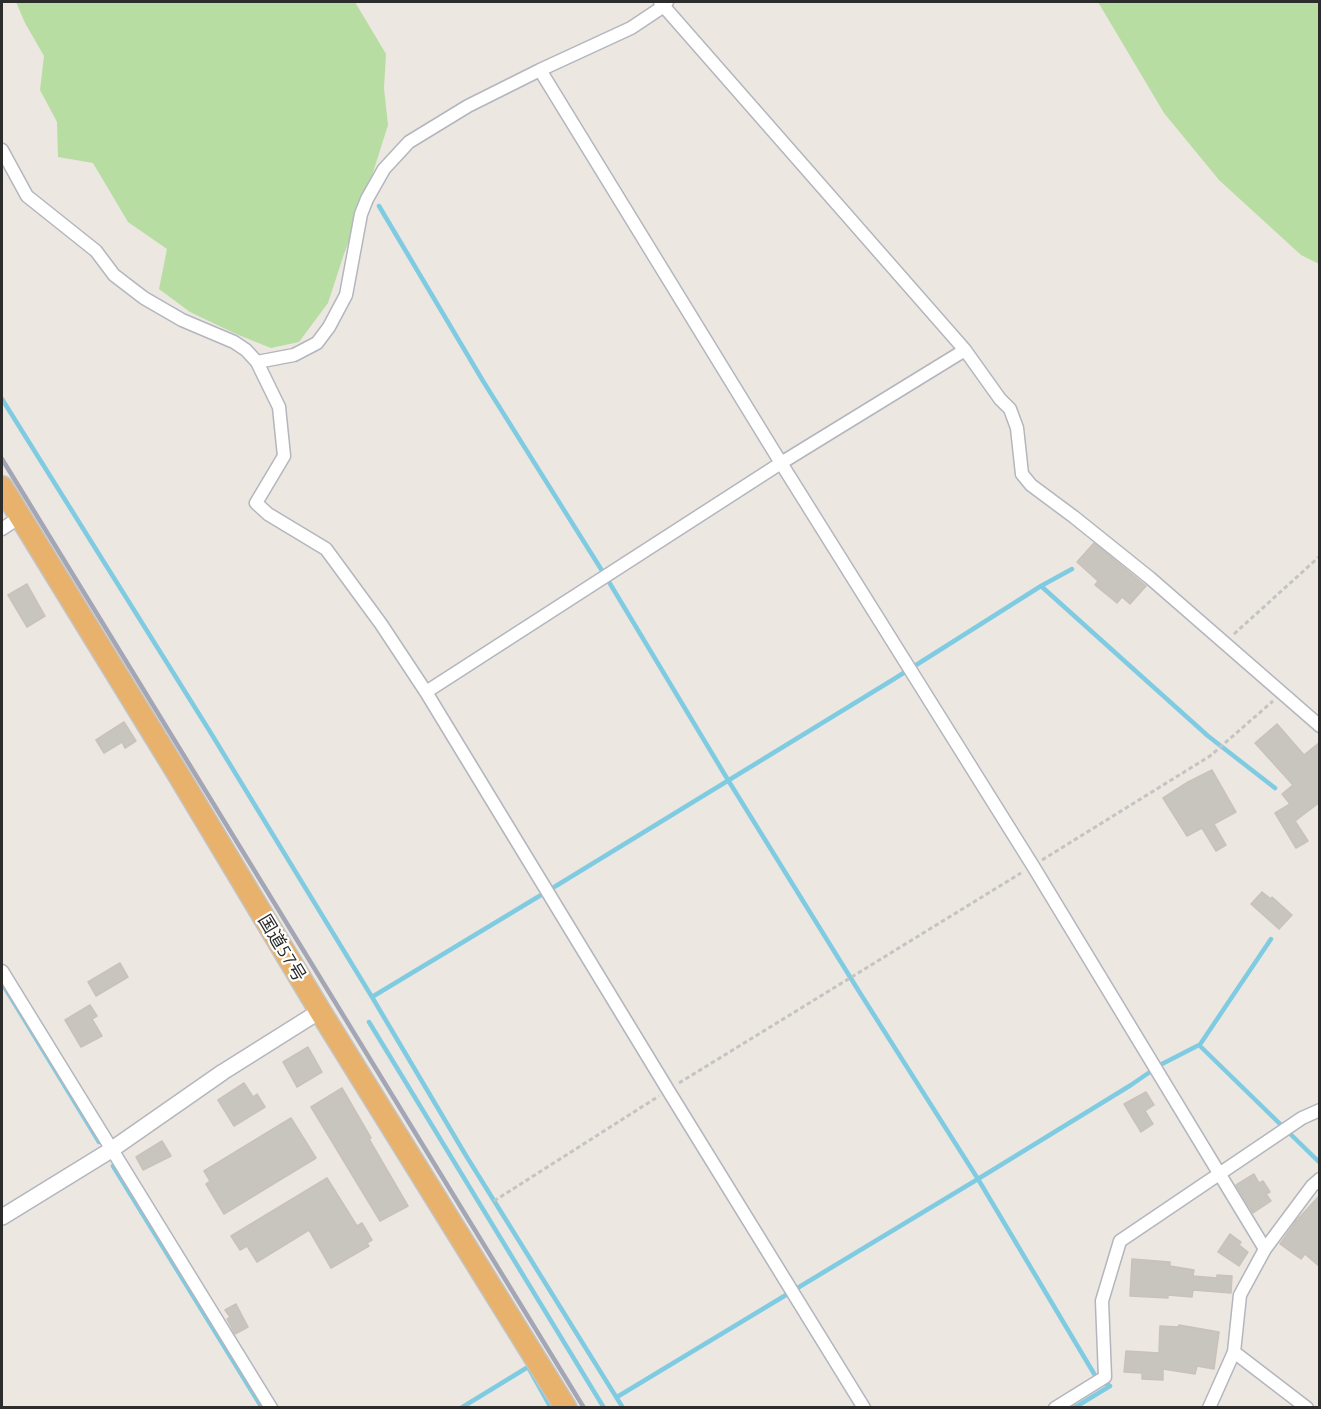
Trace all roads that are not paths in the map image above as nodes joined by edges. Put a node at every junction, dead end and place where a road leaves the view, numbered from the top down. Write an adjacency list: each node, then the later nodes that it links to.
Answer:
1 (664, 3): 2 (street); 4 (street)
2 (540, 70): 5 (street); 6 (street)
3 (2, 150): 5 (street)
4 (965, 350): 6 (street); 11 (street)
5 (257, 362): 10 (street)
6 (782, 463): 10 (street); 16 (street)
7 (2, 487): 8 (highway, 国道57号)
8 (20, 518): 9 (street); 13 (highway, 国道57号)
9 (2, 529)
10 (426, 692): 23 (street)
11 (1320, 726)
12 (2, 971): 15 (street)
13 (320, 1011): 15 (street); 22 (highway, 国道57号)
14 (1320, 1110): 16 (street)
15 (111, 1150): 18 (street); 21 (street)
16 (1219, 1174): 19 (street); 24 (street)
17 (1320, 1179): 19 (street)
18 (2, 1217)
19 (1265, 1249): 20 (street)
20 (1234, 1352): 25 (street); 26 (street)
21 (271, 1407)
22 (566, 1407)
23 (864, 1407)
24 (1055, 1407)
25 (1209, 1407)
26 (1307, 1407)

